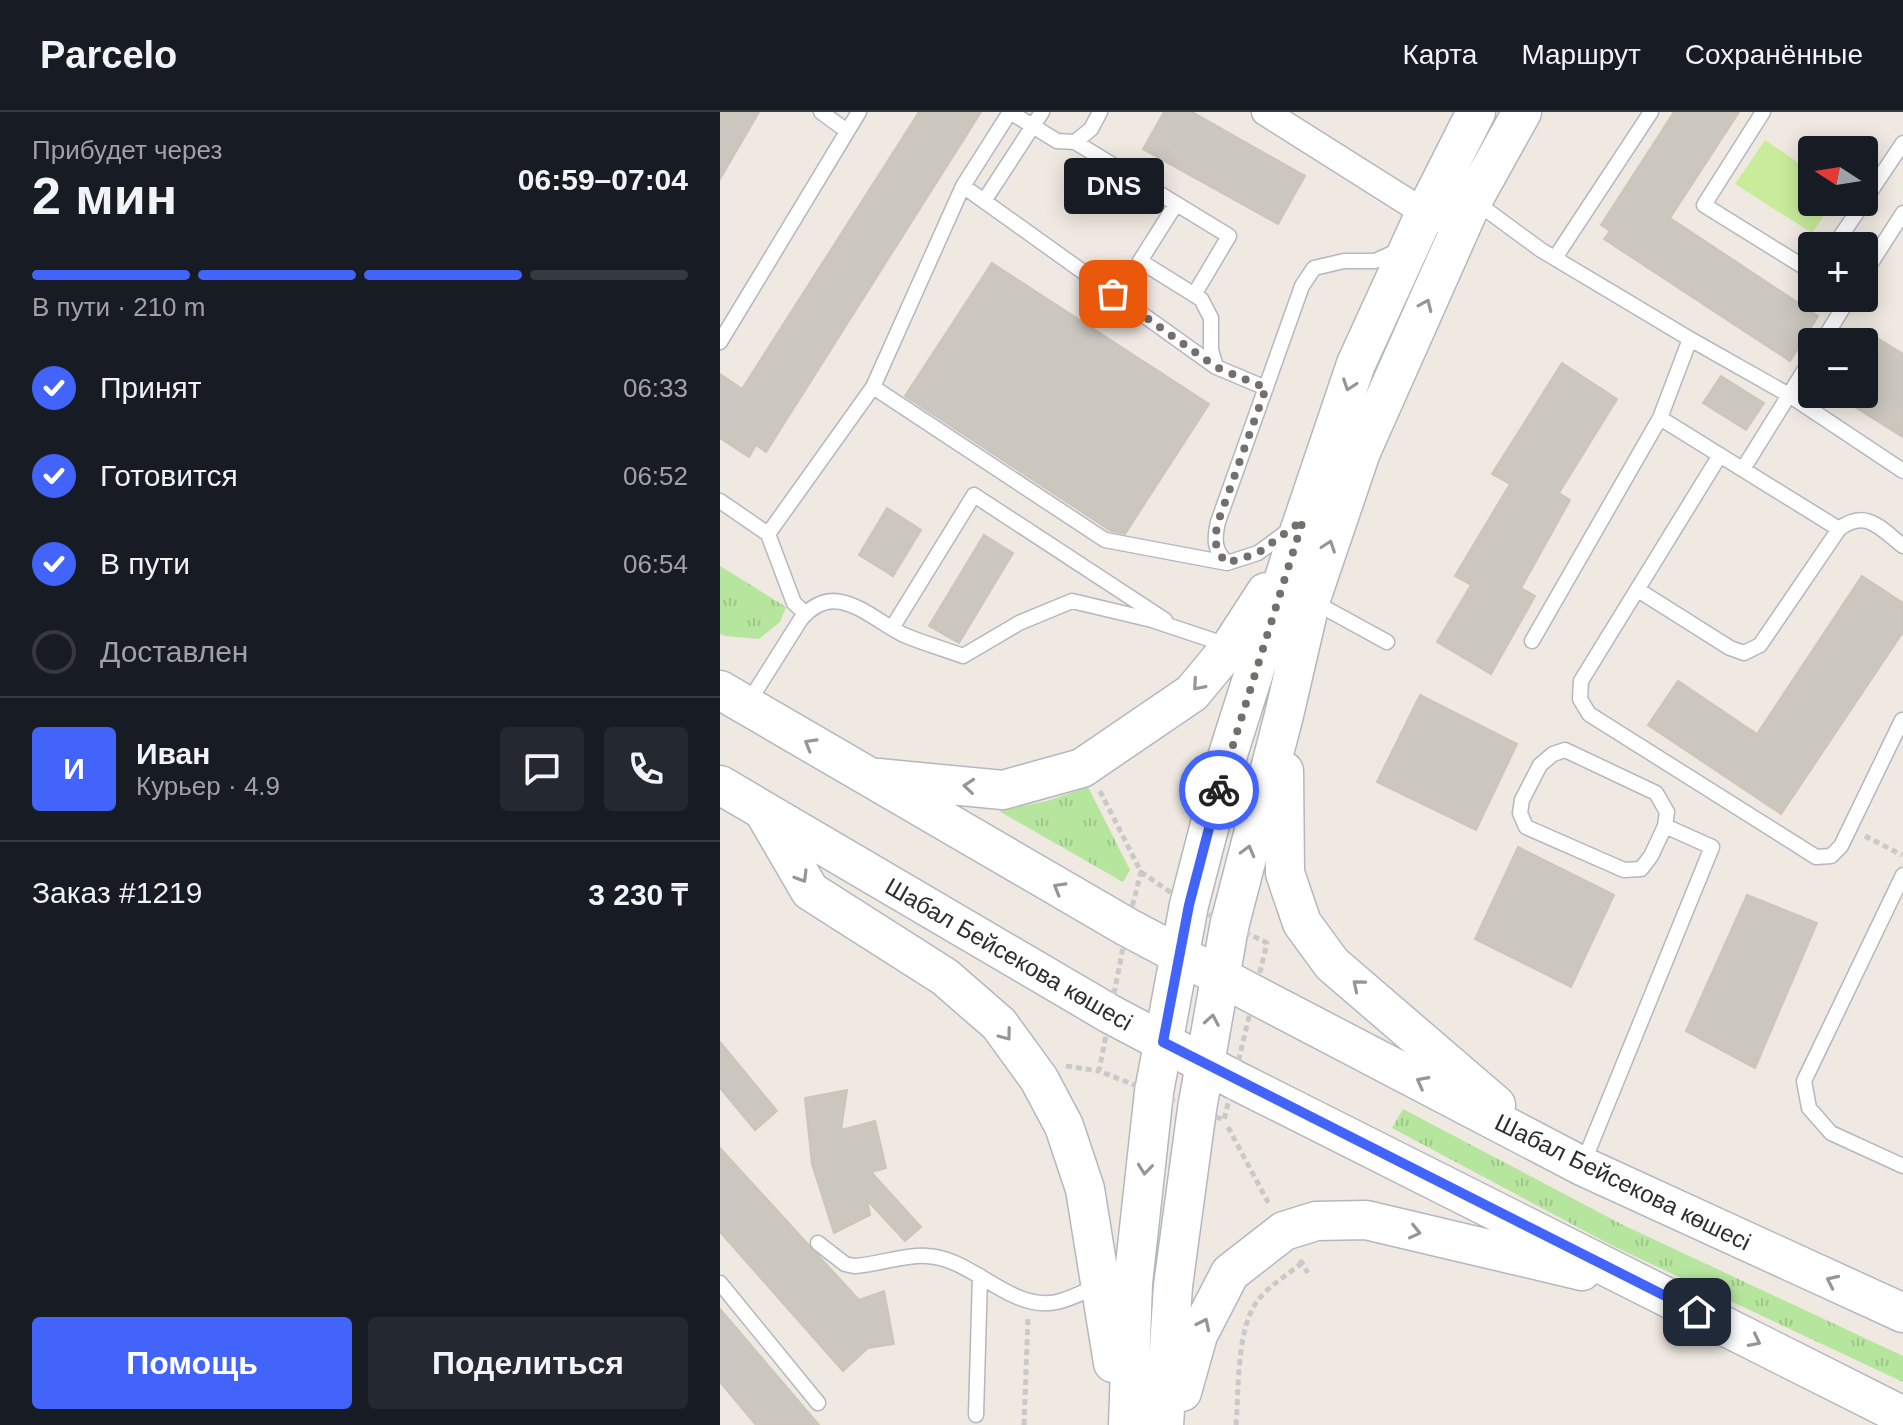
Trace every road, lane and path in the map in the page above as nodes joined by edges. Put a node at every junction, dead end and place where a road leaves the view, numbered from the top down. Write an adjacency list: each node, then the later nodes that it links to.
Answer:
1 (821, 112): 12 (lane)
2 (859, 112): 12 (lane)
3 (1010, 112): 11 (lane); 16 (lane)
4 (1042, 112): 11 (lane)
5 (1100, 112): 13 (lane)
6 (1265, 112): 21 (street)
7 (1476, 112): 21 (main road)
8 (1522, 112): 20 (main road)
9 (1651, 112): 23 (lane)
10 (1763, 112): 24 (lane)
11 (1033, 126): 13 (lane); 17 (lane)
12 (847, 131): 27 (lane)
13 (1075, 142): 18 (lane)
14 (1903, 143): 15 (lane)
15 (1878, 181)
16 (963, 186): 17 (lane); 30 (lane)
17 (984, 201): 28 (lane)
18 (1176, 204): 25 (lane); 25 (lane)
19 (1903, 213): 22 (lane)
20 (1466, 214): 21 (street); 23 (lane); 44 (main road, one-way to 20)
21 (1417, 229): 31 (lane); 40 (main road, one-way to 40)
22 (1878, 252)
23 (1555, 258): 26 (lane)
24 (1798, 263)
25 (1194, 295): 28 (lane)
26 (1690, 339): 32 (lane); 33 (lane)
27 (720, 342)
28 (1216, 367): 31 (lane)
29 (1798, 381): 32 (lane)
30 (873, 387): 39 (lane); 42 (lane)
31 (1266, 388): 42 (lane)
32 (1789, 395): 35 (lane); 36 (lane)
33 (1660, 418): 34 (lane); 48 (lane)
34 (1720, 455): 35 (lane); 43 (lane)
35 (1743, 469): 38 (lane)
36 (1903, 471)
37 (720, 501): 39 (lane)
38 (1839, 529): 41 (lane); 43 (lane)
39 (768, 534): 45 (lane)
40 (1297, 536): 42 (lane); 50 (main road); 63 (main road)
41 (1903, 546)
42 (1227, 563)
43 (1638, 590): 59 (lane)
44 (1311, 599): 49 (lane); 52 (main road)
45 (806, 614): 46 (lane); 51 (lane)
46 (892, 628): 47 (lane); 47 (lane)
47 (1179, 629): 50 (lane)
48 (1532, 641)
49 (1387, 642)
50 (1231, 646): 54 (main road, one-way to 54)
51 (733, 698): 55 (main road, Шабал Бейсекова көшесі, one-way to 51)
52 (1284, 715): 66 (main road, one-way to 52); 72 (main road, one-way to 52)
53 (1903, 719): 59 (lane)
54 (1087, 765): 55 (main road, one-way to 55); 61 (path)
55 (866, 777): 64 (main road, Шабал Бейсекова көшесі, one-way to 55)
56 (720, 785): 57 (main road, Шабал Бейсекова көшесі)
57 (763, 810): 67 (main road, Шабал Бейсекова көшесі); 80 (main road, one-way to 80)
58 (1665, 826): 58 (lane); 73 (lane)
59 (1850, 828): 60 (path)
60 (1903, 856)
61 (1141, 872): 63 (path); 64 (path)
62 (1903, 875): 74 (lane)
63 (1189, 905): 65 (main road)
64 (1127, 927): 65 (main road, Шабал Бейсекова көшесі); 67 (path)
65 (1180, 955): 66 (main road, Шабал Бейсекова көшесі); 68 (main road)
66 (1220, 976): 69 (main road, one-way to 66); 72 (main road, Шабал Бейсекова көшесі, one-way to 66)
67 (1110, 1014): 68 (main road, Шабал Бейсекова көшесі); 70 (path)
68 (1163, 1042): 69 (main road, Шабал Бейсекова көшесі); 70 (main road)
69 (1205, 1064): 81 (main road, Шабал Бейсекова көшесі); 90 (main road)
70 (1154, 1092): 89 (main road, one-way to 89)
71 (1224, 1120): 76 (path)
72 (1544, 1147): 73 (main road, Шабал Бейсекова көшесі)
73 (1582, 1166): 83 (main road, Шабал Бейсекова көшесі, one-way to 73)
74 (1903, 1166)
75 (818, 1243): 78 (lane)
76 (1293, 1247): 77 (path); 81 (main road, one-way to 81); 91 (main road, one-way to 76); 92 (path)
77 (1308, 1273)
78 (980, 1276): 80 (lane); 85 (lane)
79 (720, 1283): 84 (lane)
80 (1102, 1285): 88 (main road)
81 (1645, 1286): 86 (main road, Шабал Бейсекова көшесі, one-way to 86)
82 (1024, 1312): 87 (path)
83 (1903, 1313)
84 (818, 1403)
85 (976, 1415)
86 (1903, 1416)
87 (1024, 1425)
88 (1122, 1425)
89 (1128, 1425)
90 (1164, 1425)
91 (1172, 1425)
92 (1236, 1425)

